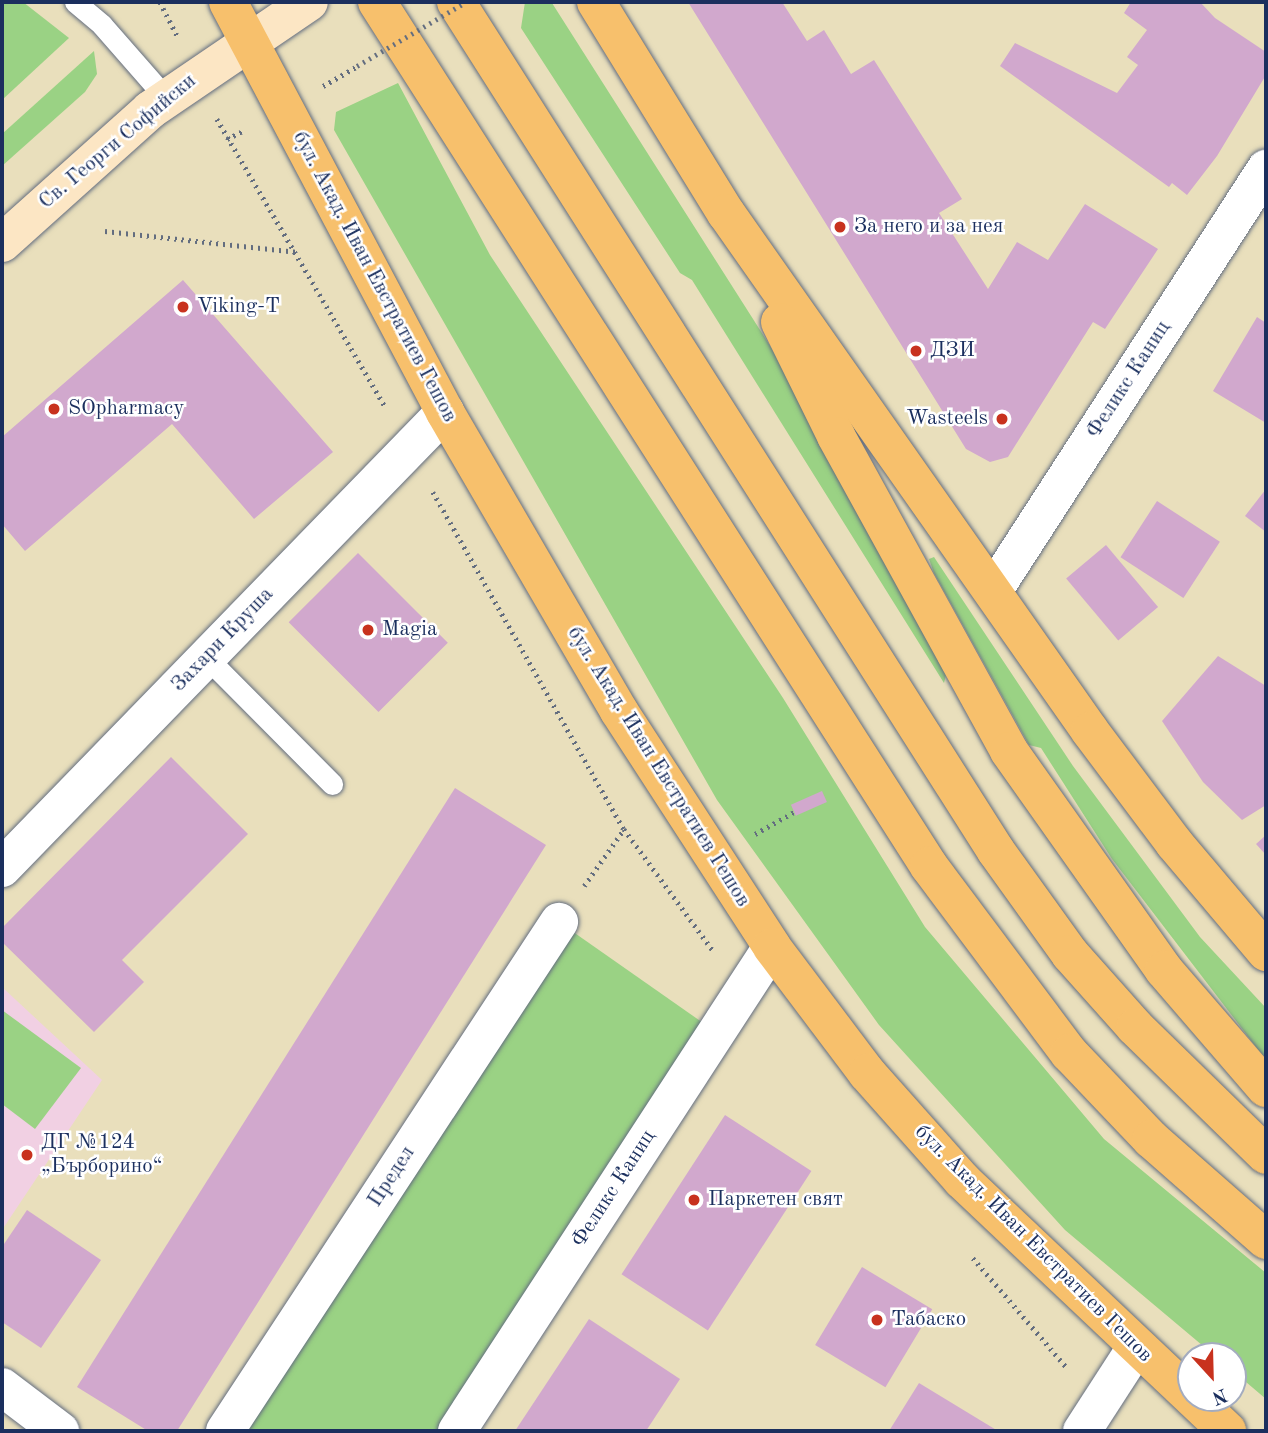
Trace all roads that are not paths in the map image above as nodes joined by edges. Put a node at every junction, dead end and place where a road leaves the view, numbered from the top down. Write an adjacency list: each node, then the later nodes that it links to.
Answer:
1 (75, 2): 8 (lane)
2 (228, 2): 7 (main road, бул. Акад. Иван Евстратиев Гешов)
3 (309, 2): 7 (main road, Св. Георги Софийски)
4 (377, 2): 22 (main road)
5 (456, 2): 21 (main road)
6 (596, 2): 10 (main road)
7 (249, 40): 8 (main road, Св. Георги Софийски); 12 (main road, бул. Акад. Иван Евстратиев Гешов)
8 (166, 98): 11 (main road, Св. Георги Софийски)
9 (1266, 169): 13 (street, Феликс Каниц)
10 (726, 213): 13 (main road); 20 (main road)
11 (2, 243)
12 (445, 412): 14 (street, Захари Круша); 18 (main road, бул. Акад. Иван Евстратиев Гешов)
13 (993, 591): 19 (main road)
14 (206, 657): 15 (lane); 16 (street, Захари Круша)
15 (332, 784)
16 (2, 867)
17 (559, 922): 26 (street, Предел)
18 (772, 947): 23 (main road, бул. Акад. Иван Евстратиев Гешов); 27 (street, Феликс Каниц)
19 (1266, 952)
20 (1266, 1088)
21 (1266, 1155)
22 (1266, 1240)
23 (1135, 1349): 28 (street); 29 (main road); 30 (main road, бул. Акад. Иван Евстратиев Гешов)
24 (2, 1387): 25 (street)
25 (60, 1431)
26 (225, 1431)
27 (457, 1431)
28 (1082, 1431)
29 (1199, 1431)
30 (1227, 1431)

